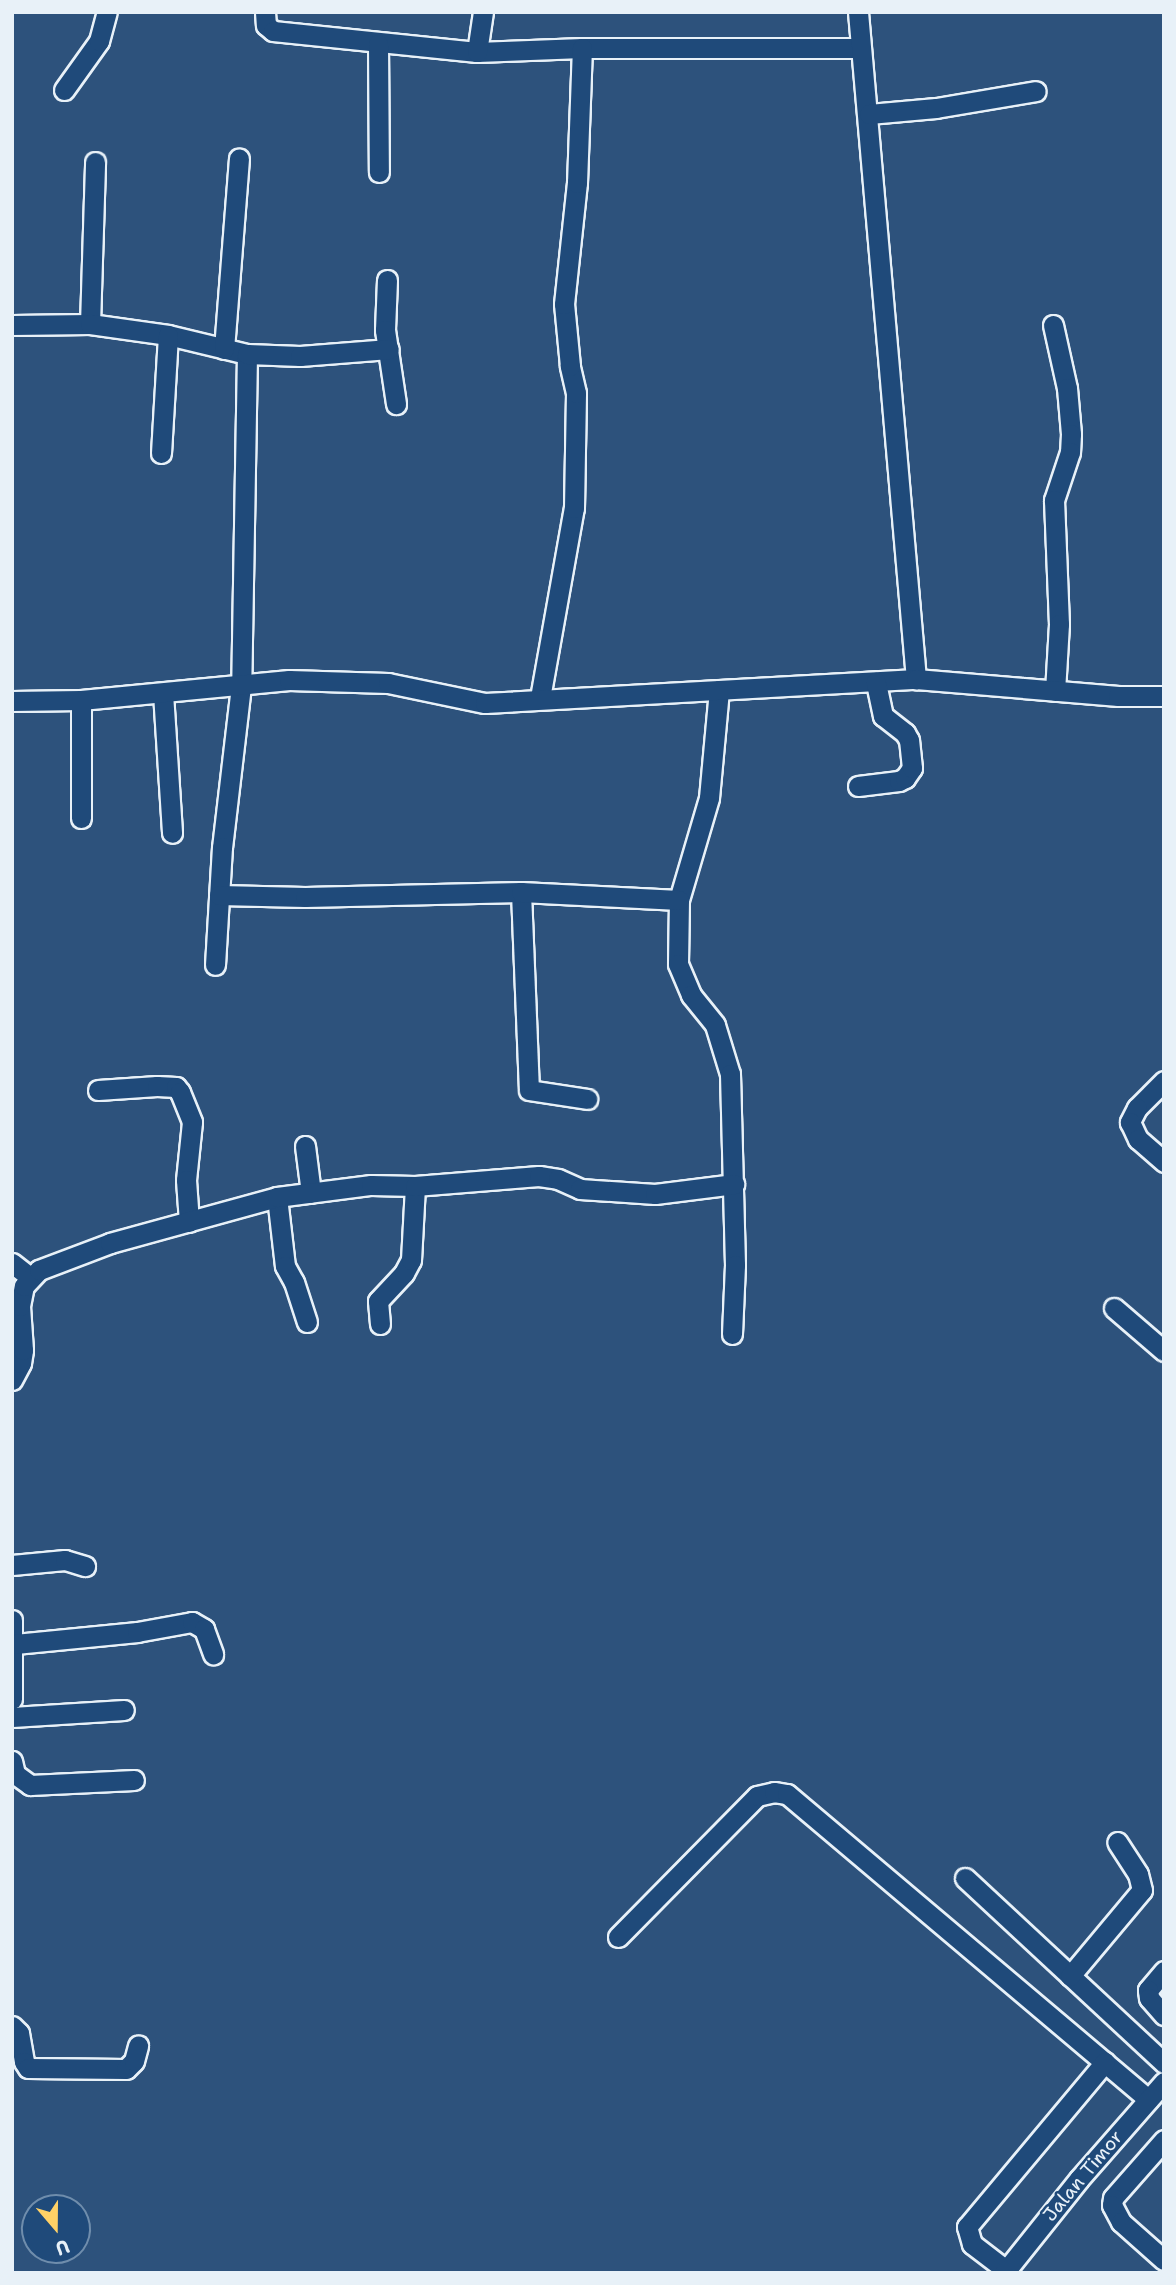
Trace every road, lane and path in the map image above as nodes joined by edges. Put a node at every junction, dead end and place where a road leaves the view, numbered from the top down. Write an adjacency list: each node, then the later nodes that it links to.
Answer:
1 (107, 12): 9 (street)
2 (265, 12): 5 (street)
3 (482, 12): 8 (street)
4 (858, 12): 7 (street)
5 (378, 44): 8 (street); 14 (street)
6 (582, 48): 7 (street); 8 (street); 32 (street)
7 (860, 48): 11 (street)
8 (477, 52)
9 (64, 90)
10 (1037, 91): 11 (street)
11 (869, 114): 25 (street)
12 (239, 159): 20 (street)
13 (94, 162): 16 (street)
14 (379, 172)
15 (387, 280): 21 (street)
16 (90, 324): 17 (street); 19 (street)
17 (12, 325)
18 (1053, 325): 29 (street)
19 (168, 335): 20 (street); 24 (street)
20 (224, 349): 22 (street)
21 (389, 349): 22 (street); 23 (street)
22 (247, 354): 27 (street)
23 (397, 404)
24 (161, 453)
25 (916, 679): 26 (street); 29 (street)
26 (876, 682): 28 (street); 35 (street)
27 (242, 686): 30 (street); 32 (street); 39 (street)
28 (719, 690): 32 (street); 40 (street)
29 (1055, 691): 31 (street)
30 (163, 693): 33 (street); 37 (street)
31 (1164, 696)
32 (540, 698)
33 (81, 700): 34 (street); 36 (street)
34 (12, 701)
35 (858, 786)
36 (81, 818)
37 (172, 833)
38 (521, 892): 39 (street); 40 (street); 44 (street)
39 (219, 895): 41 (street)
40 (679, 901): 47 (street)
41 (215, 965)
42 (1164, 1081): 46 (street)
43 (98, 1090): 51 (street)
44 (587, 1099)
45 (305, 1146): 49 (street)
46 (1164, 1162)
47 (734, 1184): 48 (street); 57 (street)
48 (415, 1186): 49 (street); 56 (street)
49 (311, 1193): 50 (street)
50 (277, 1197): 51 (street); 55 (street)
51 (189, 1222): 53 (street)
52 (12, 1263): 53 (street)
53 (30, 1277): 59 (street)
54 (1114, 1308): 58 (street)
55 (307, 1322)
56 (380, 1324)
57 (732, 1334)
58 (1164, 1351)
59 (12, 1380)
60 (12, 1565): 61 (street)
61 (85, 1566)
62 (12, 1620): 63 (street)
63 (15, 1644): 64 (street); 65 (street)
64 (214, 1654)
65 (13, 1675): 66 (street)
66 (12, 1699)
67 (124, 1710): 68 (street)
68 (12, 1717)
69 (12, 1760): 70 (street)
70 (134, 1780)
71 (1117, 1842): 75 (street)
72 (965, 1878): 75 (street)
73 (618, 1937): 79 (street)
74 (1164, 1971): 76 (street)
75 (1070, 1976): 80 (street)
76 (1164, 2015)
77 (12, 2026): 78 (street)
78 (138, 2046)
79 (1105, 2063): 82 (street); 85 (street)
80 (1164, 2063)
81 (1164, 2082): 82 (street, Jalan Timor)
82 (1148, 2099): 85 (street, Jalan Timor)
83 (1164, 2140): 84 (street)
84 (1160, 2249)
85 (1005, 2272)

